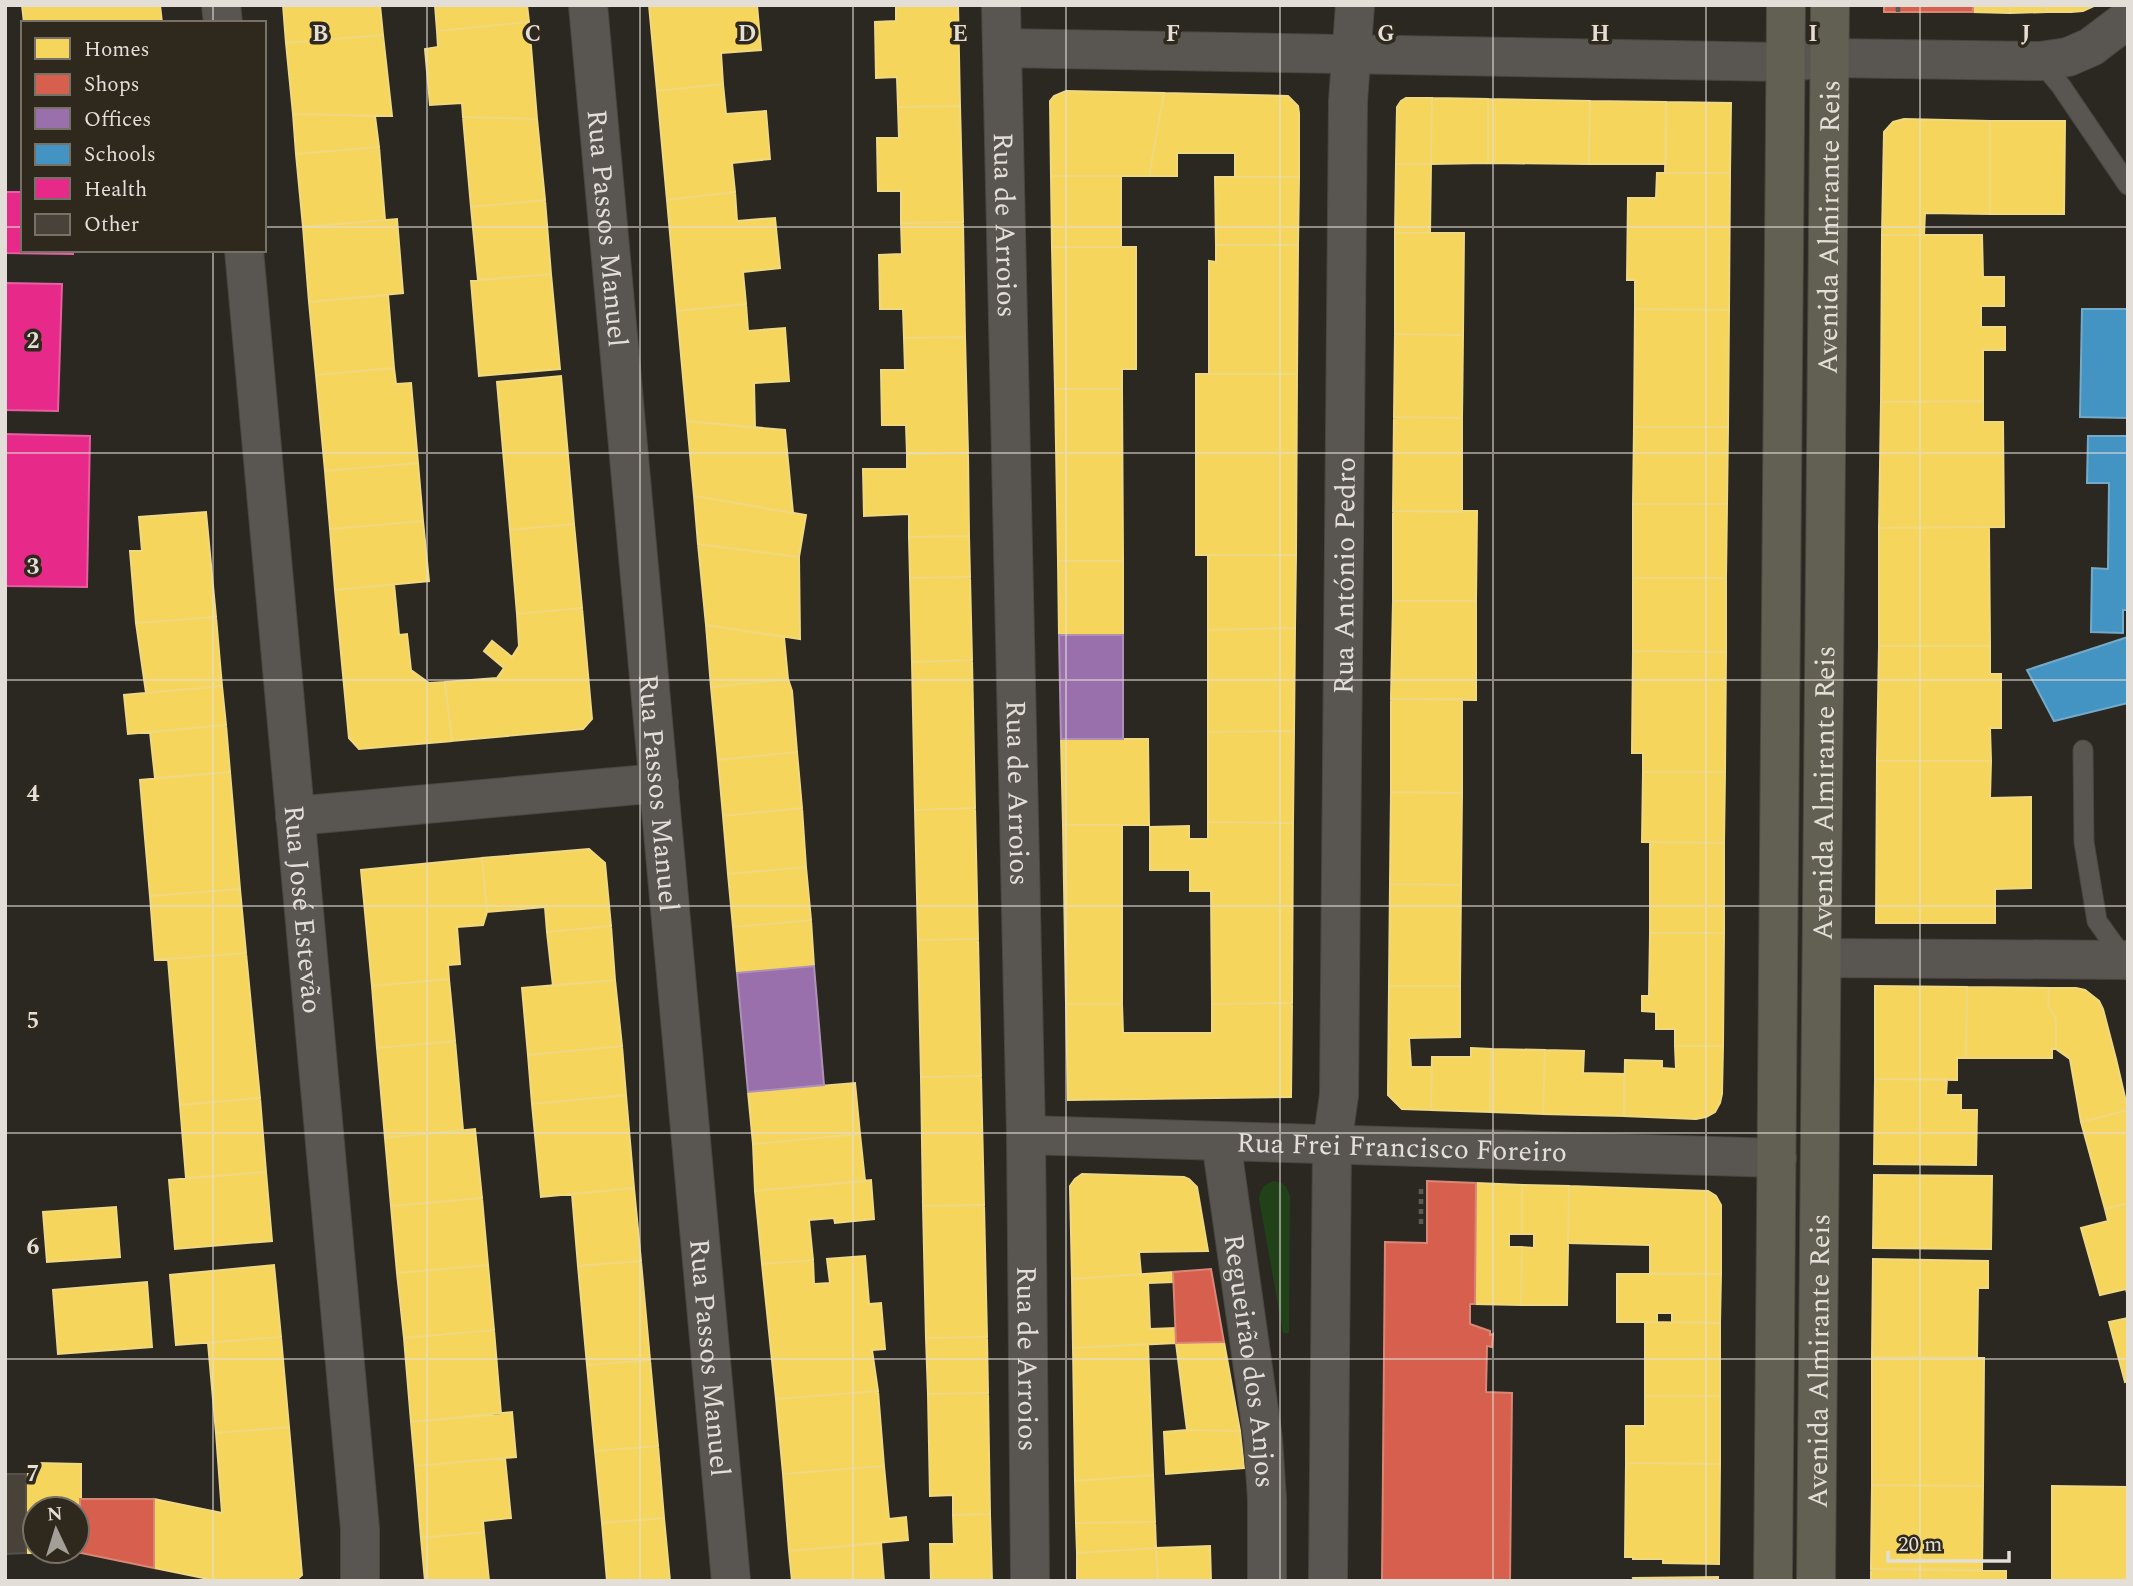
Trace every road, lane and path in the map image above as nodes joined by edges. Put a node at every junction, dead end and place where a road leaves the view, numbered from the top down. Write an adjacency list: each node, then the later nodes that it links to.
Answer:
1 (588, 5): 17 (street, Rua Passos Manuel)
2 (1002, 5): 9 (street, Rua de Arroios)
3 (1355, 5): 10 (street, Rua António Pedro)
4 (1786, 5): 13 (main road, Avenida Almirante Reis)
5 (1830, 5): 11 (main road, Avenida Almirante Reis)
6 (1898, 5): 7 (path)
7 (1898, 12)
8 (2128, 19): 12 (street)
9 (1003, 48): 10 (street); 21 (street, Rua de Arroios)
10 (1351, 54): 13 (street); 23 (street, Rua António Pedro)
11 (1829, 58): 12 (street); 13 (street); 19 (main road, Avenida Almirante Reis)
12 (2040, 61): 14 (lane)
13 (1786, 62): 24 (main road, Avenida Almirante Reis)
14 (2128, 185)
15 (244, 252): 18 (street, Rua José Estevão)
16 (2082, 750): 20 (lane)
17 (659, 783): 18 (street); 29 (street, Rua Passos Manuel)
18 (295, 816): 28 (street, Rua José Estevão)
19 (1822, 957): 20 (street); 25 (main road, Avenida Almirante Reis)
20 (2127, 963)
21 (1026, 1135): 22 (street, Rua Frei Francisco Foreiro); 30 (street, Rua de Arroios)
22 (1221, 1141): 23 (street, Rua Frei Francisco Foreiro); 31 (street, Regueirão dos Anjos)
23 (1332, 1145): 24 (street, Rua Frei Francisco Foreiro); 32 (street, Rua António Pedro)
24 (1777, 1158): 25 (main road); 33 (main road, Avenida Almirante Reis)
25 (1820, 1160): 34 (main road, Avenida Almirante Reis)
26 (1421, 1182): 27 (path)
27 (1421, 1224)
28 (354, 1576)
29 (731, 1581)
30 (1030, 1581)
31 (1267, 1581)
32 (1328, 1581)
33 (1773, 1581)
34 (1816, 1581)

